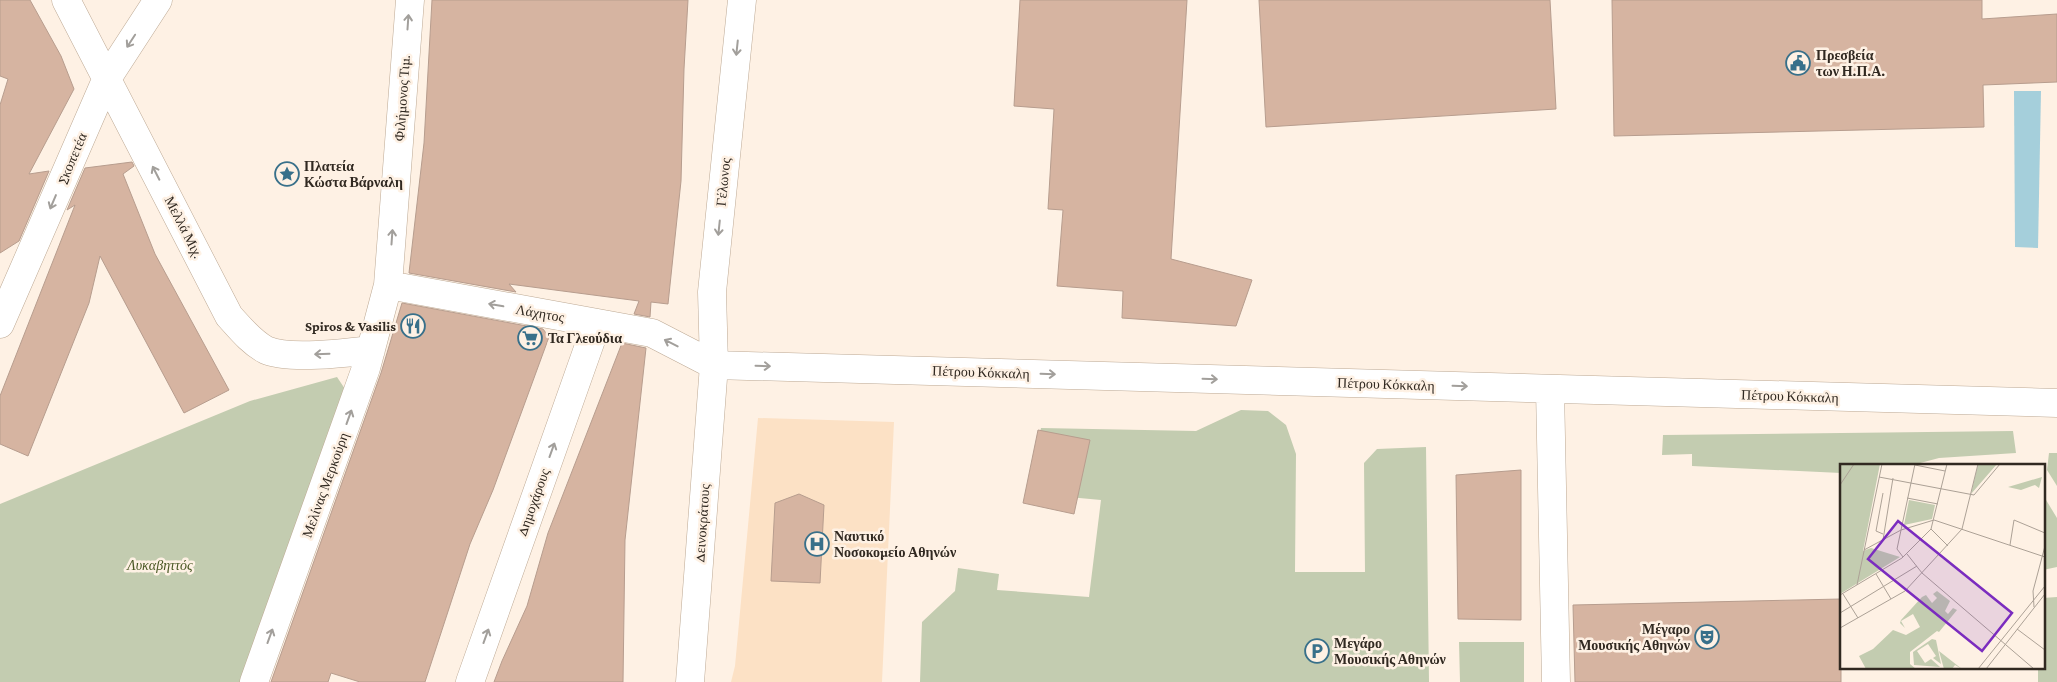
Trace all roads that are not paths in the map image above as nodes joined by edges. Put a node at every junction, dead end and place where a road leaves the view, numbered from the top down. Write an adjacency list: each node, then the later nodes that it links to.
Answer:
1 (66, 0): 5 (street, Μελλά Μιχ.)
2 (158, 0): 5 (street, Σκοπετέα, one-way to 5)
3 (410, 0): 6 (street, Φιλήμονος Τιμ., one-way to 3)
4 (742, 0): 10 (street, Γέλωνος, one-way to 10)
5 (106, 80): 8 (street, Σκοπετέα, one-way to 8); 9 (street, Μελλά Μιχ., one-way to 5)
6 (388, 285): 7 (street, Λάχητος, one-way to 6); 9 (street, Μελίνας Μερκούρη)
7 (597, 323): 10 (street, Λάχητος, one-way to 7); 14 (street, Δημοχάρους, one-way to 7)
8 (0, 324)
9 (371, 350): 13 (street, Μελίνας Μερκούρη, one-way to 9)
10 (714, 365): 11 (street, Πέτρου Κόκκαλη, one-way to 11); 15 (street, Δεινοκράτους)
11 (1550, 389): 12 (street, Πέτρου Κόκκαλη); 16 (street)
12 (2057, 403)
13 (254, 682)
14 (470, 682)
15 (690, 682)
16 (1556, 682)

